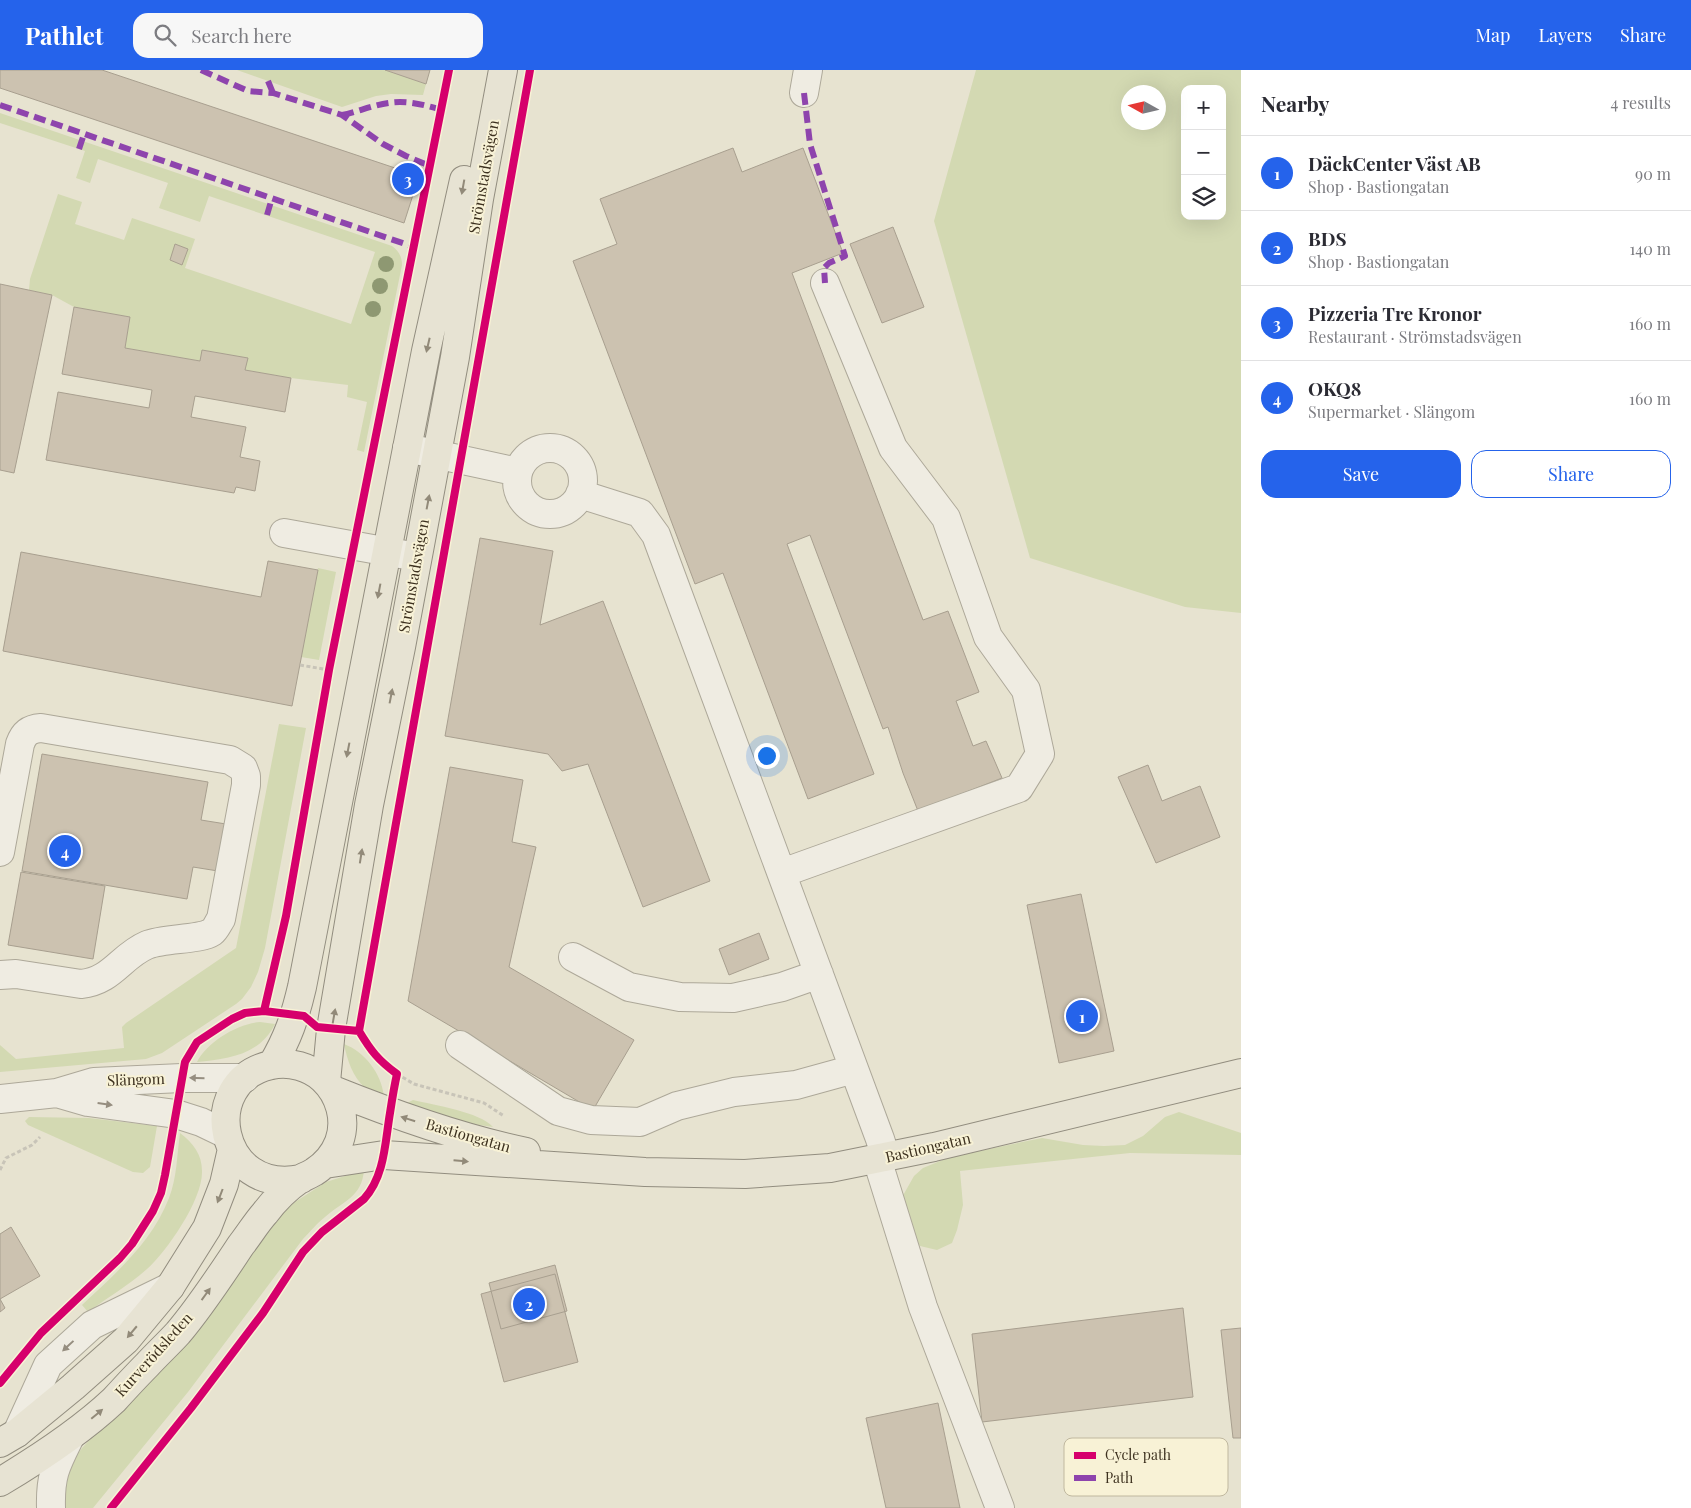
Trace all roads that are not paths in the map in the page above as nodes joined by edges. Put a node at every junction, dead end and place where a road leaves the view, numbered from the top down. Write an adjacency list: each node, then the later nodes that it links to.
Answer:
1 (484, 70): 4 (main road, Strömstadsvägen, one-way to 4)
2 (503, 70): 5 (main road, Strömstadsvägen)
3 (825, 284): 12 (street)
4 (407, 448): 5 (street); 9 (main road, Strömstadsvägen)
5 (436, 455): 6 (street); 10 (main road, Strömstadsvägen, one-way to 5)
6 (518, 472): 7 (street); 7 (street)
7 (580, 494): 12 (street)
8 (284, 533): 9 (street)
9 (386, 552): 10 (street); 17 (main road, Strömstadsvägen, one-way to 17)
10 (417, 557): 21 (main road, Strömstadsvägen, one-way to 10)
11 (0, 852): 15 (street)
12 (782, 873): 14 (street)
13 (573, 957): 14 (street)
14 (819, 974): 18 (street)
15 (0, 975)
16 (460, 1045): 18 (street)
17 (272, 1065): 20 (main road, Kurverödsleden); 21 (main road, Kurverödsleden)
18 (854, 1069): 25 (street)
19 (1241, 1073): 25 (main road, Bastiongatan)
20 (246, 1078): 22 (street, Slängom, one-way to 22); 24 (main road, Kurverödsleden)
21 (329, 1086): 26 (main road, Kurverödsleden); 27 (main road, Bastiongatan, one-way to 21)
22 (57, 1093): 23 (street, Slängom); 24 (street, Slängom, one-way to 24)
23 (0, 1099)
24 (229, 1142): 28 (main road, Kurverödsleden); 30 (main road, Kurverödsleden, one-way to 30)
25 (882, 1158): 27 (main road, Bastiongatan); 33 (street)
26 (325, 1164): 27 (main road, Bastiongatan, one-way to 27); 28 (main road, Kurverödsleden)
27 (608, 1169)
28 (301, 1178): 29 (main road, Kurverödsleden, one-way to 28)
29 (70, 1437): 31 (main road, Kurverödsleden); 32 (street)
30 (8, 1438)
31 (0, 1482)
32 (51, 1508)
33 (1000, 1508)

